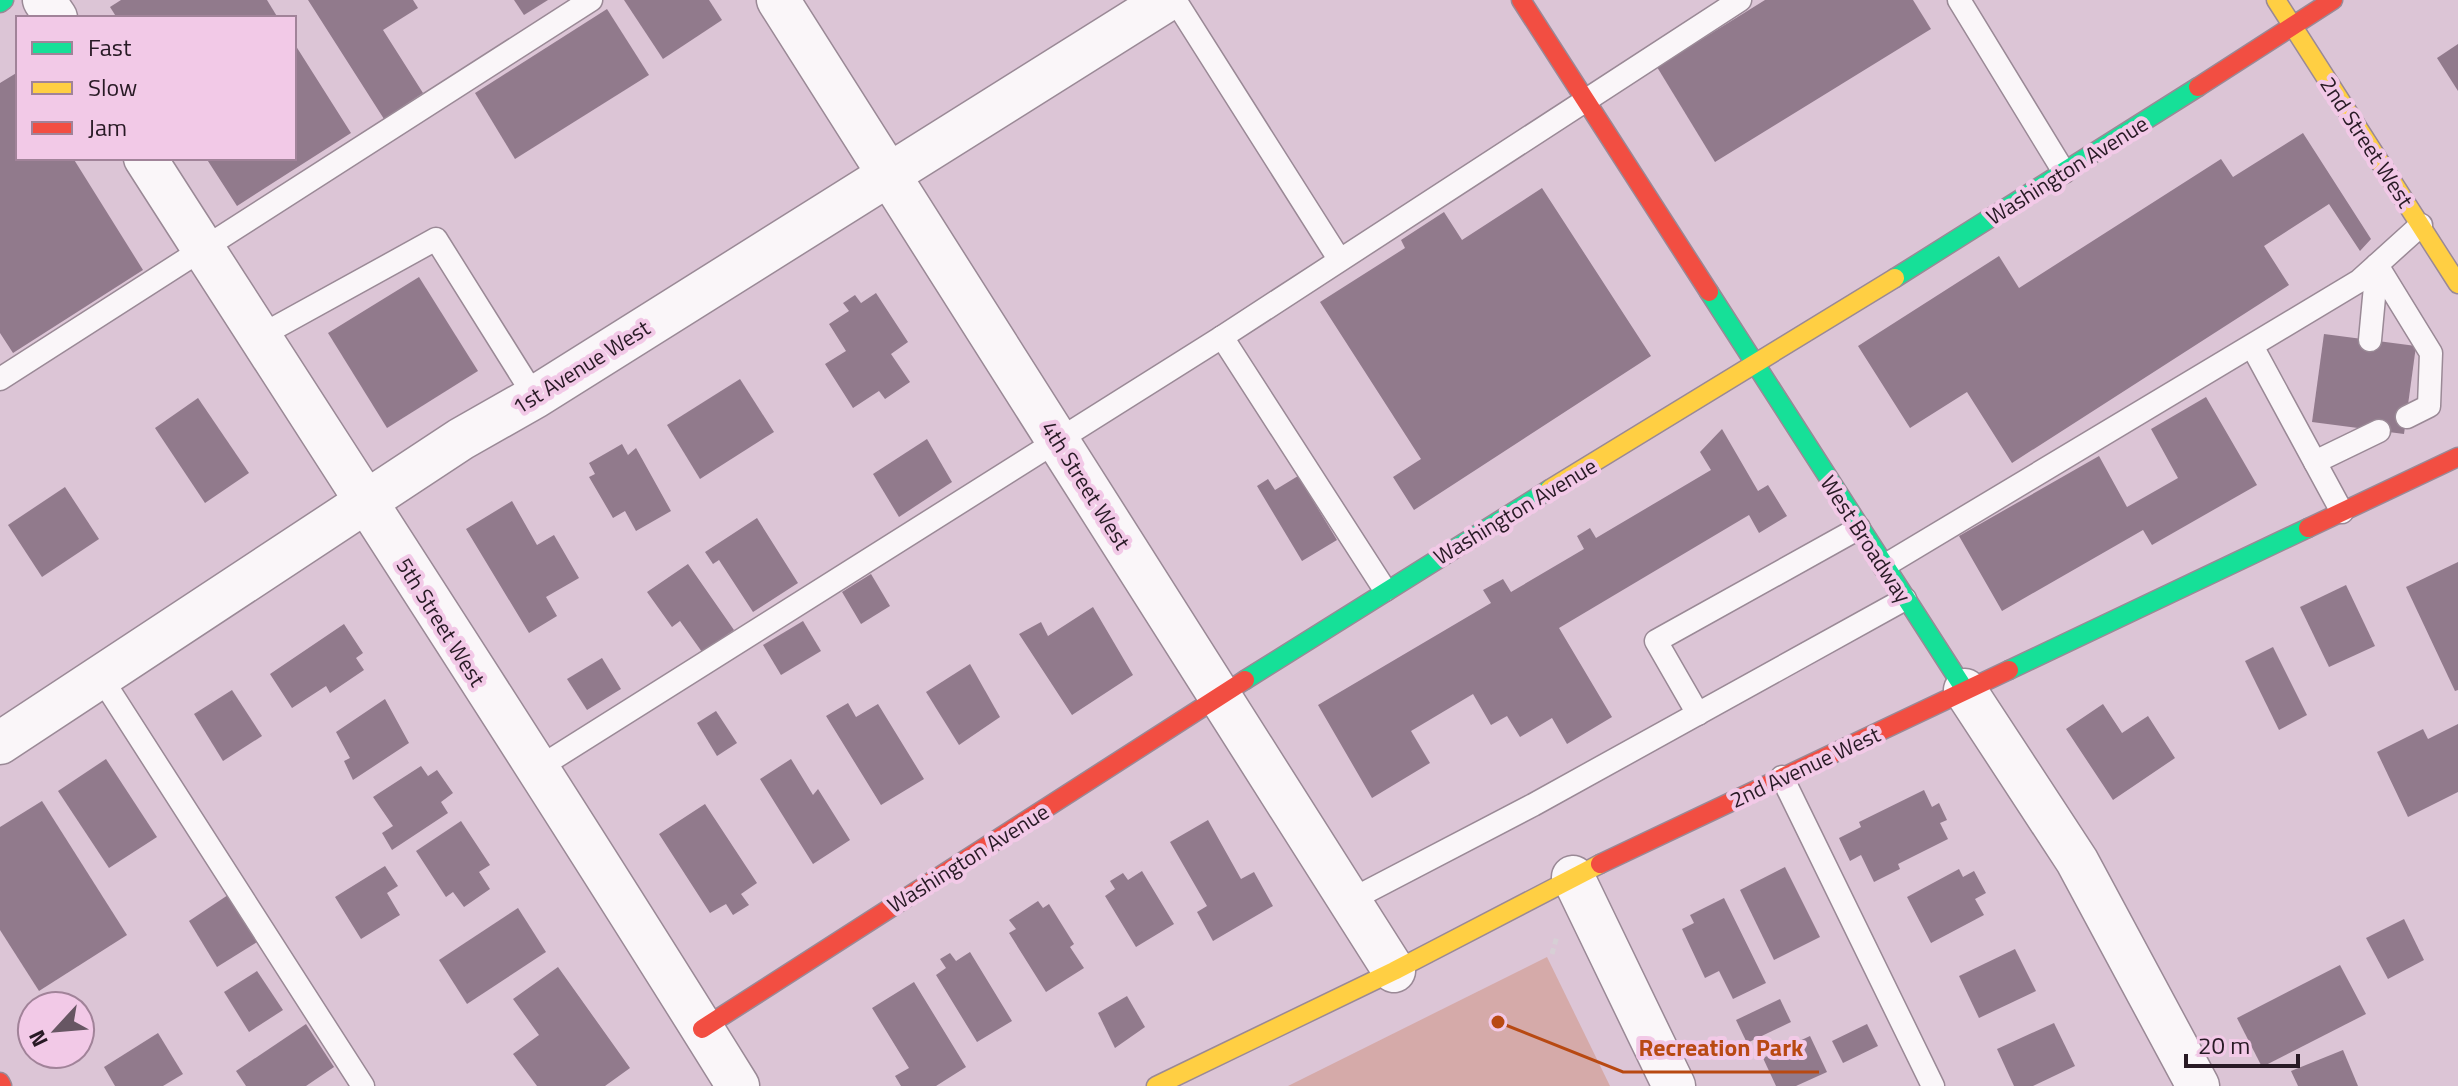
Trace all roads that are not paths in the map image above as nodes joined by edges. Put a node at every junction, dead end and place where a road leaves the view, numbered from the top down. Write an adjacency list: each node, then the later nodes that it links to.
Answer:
1 (591, 0): 16 (lane)
2 (778, 0): 14 (street, 4th Street West)
3 (1167, 0): 14 (street, 1st Avenue West)
4 (1175, 0): 17 (lane)
5 (1521, 0): 11 (main road, West Broadway)
6 (1740, 0): 11 (lane)
7 (1959, 0): 13 (lane)
8 (2276, 0): 10 (main road, 2nd Street West)
9 (2333, 0): 10 (main road, Washington Avenue)
10 (2293, 26): 13 (main road, Washington Avenue); 15 (main road, 2nd Street West)
11 (1584, 99): 17 (lane); 24 (main road, West Broadway)
12 (146, 160): 16 (street, 5th Street West)
13 (2064, 172): 24 (main road, Washington Avenue)
14 (889, 175): 26 (street, 1st Avenue West); 29 (street, 4th Street West)
15 (2421, 225): 18 (lane); 19 (main road, 2nd Street West)
16 (204, 249): 20 (street, 5th Street West); 25 (lane)
17 (1339, 259): 21 (lane)
18 (2377, 265): 22 (lane); 23 (lane); 27 (lane)
19 (2458, 284)
20 (260, 336): 26 (lane); 32 (street, 5th Street West)
21 (1222, 337): 29 (lane); 36 (lane)
22 (2370, 340)
23 (2252, 346): 31 (lane); 35 (lane)
24 (1753, 365): 34 (main road, West Broadway); 36 (main road, Washington Avenue)
25 (0, 379)
26 (535, 397): 32 (street, 1st Avenue West)
27 (2407, 417)
28 (2367, 433): 31 (lane)
29 (1058, 442): 40 (street, 4th Street West); 43 (lane)
30 (2458, 457): 33 (main road, 2nd Avenue West)
31 (2315, 462): 33 (lane)
32 (365, 502): 38 (street, 1st Avenue West); 43 (street, 5th Street West)
33 (2342, 512): 39 (main road, 2nd Avenue West)
34 (1859, 528): 35 (main road, West Broadway); 41 (lane)
35 (1884, 566): 37 (main road, West Broadway)
36 (1385, 590): 40 (main road, Washington Avenue)
37 (1905, 599): 39 (main road, West Broadway); 41 (lane)
38 (100, 676): 42 (street, 1st Avenue West); 49 (lane)
39 (1965, 690): 44 (main road, 2nd Avenue West); 54 (street, West Broadway)
40 (1221, 698): 46 (street, 4th Street West); 48 (main road, Washington Avenue)
41 (1698, 714): 46 (lane)
42 (0, 743)
43 (535, 770): 48 (street, 5th Street West)
44 (1782, 777): 45 (main road, 2nd Avenue West); 53 (lane)
45 (1573, 877): 47 (main road, 2nd Avenue West); 52 (street)
46 (1349, 901): 47 (street, 4th Street West)
47 (1394, 971): 51 (main road, 2nd Avenue West)
48 (702, 1029): 50 (street, 5th Street West)
49 (363, 1086)
50 (738, 1086)
51 (1156, 1086)
52 (1674, 1086)
53 (1933, 1086)
54 (2198, 1086)

